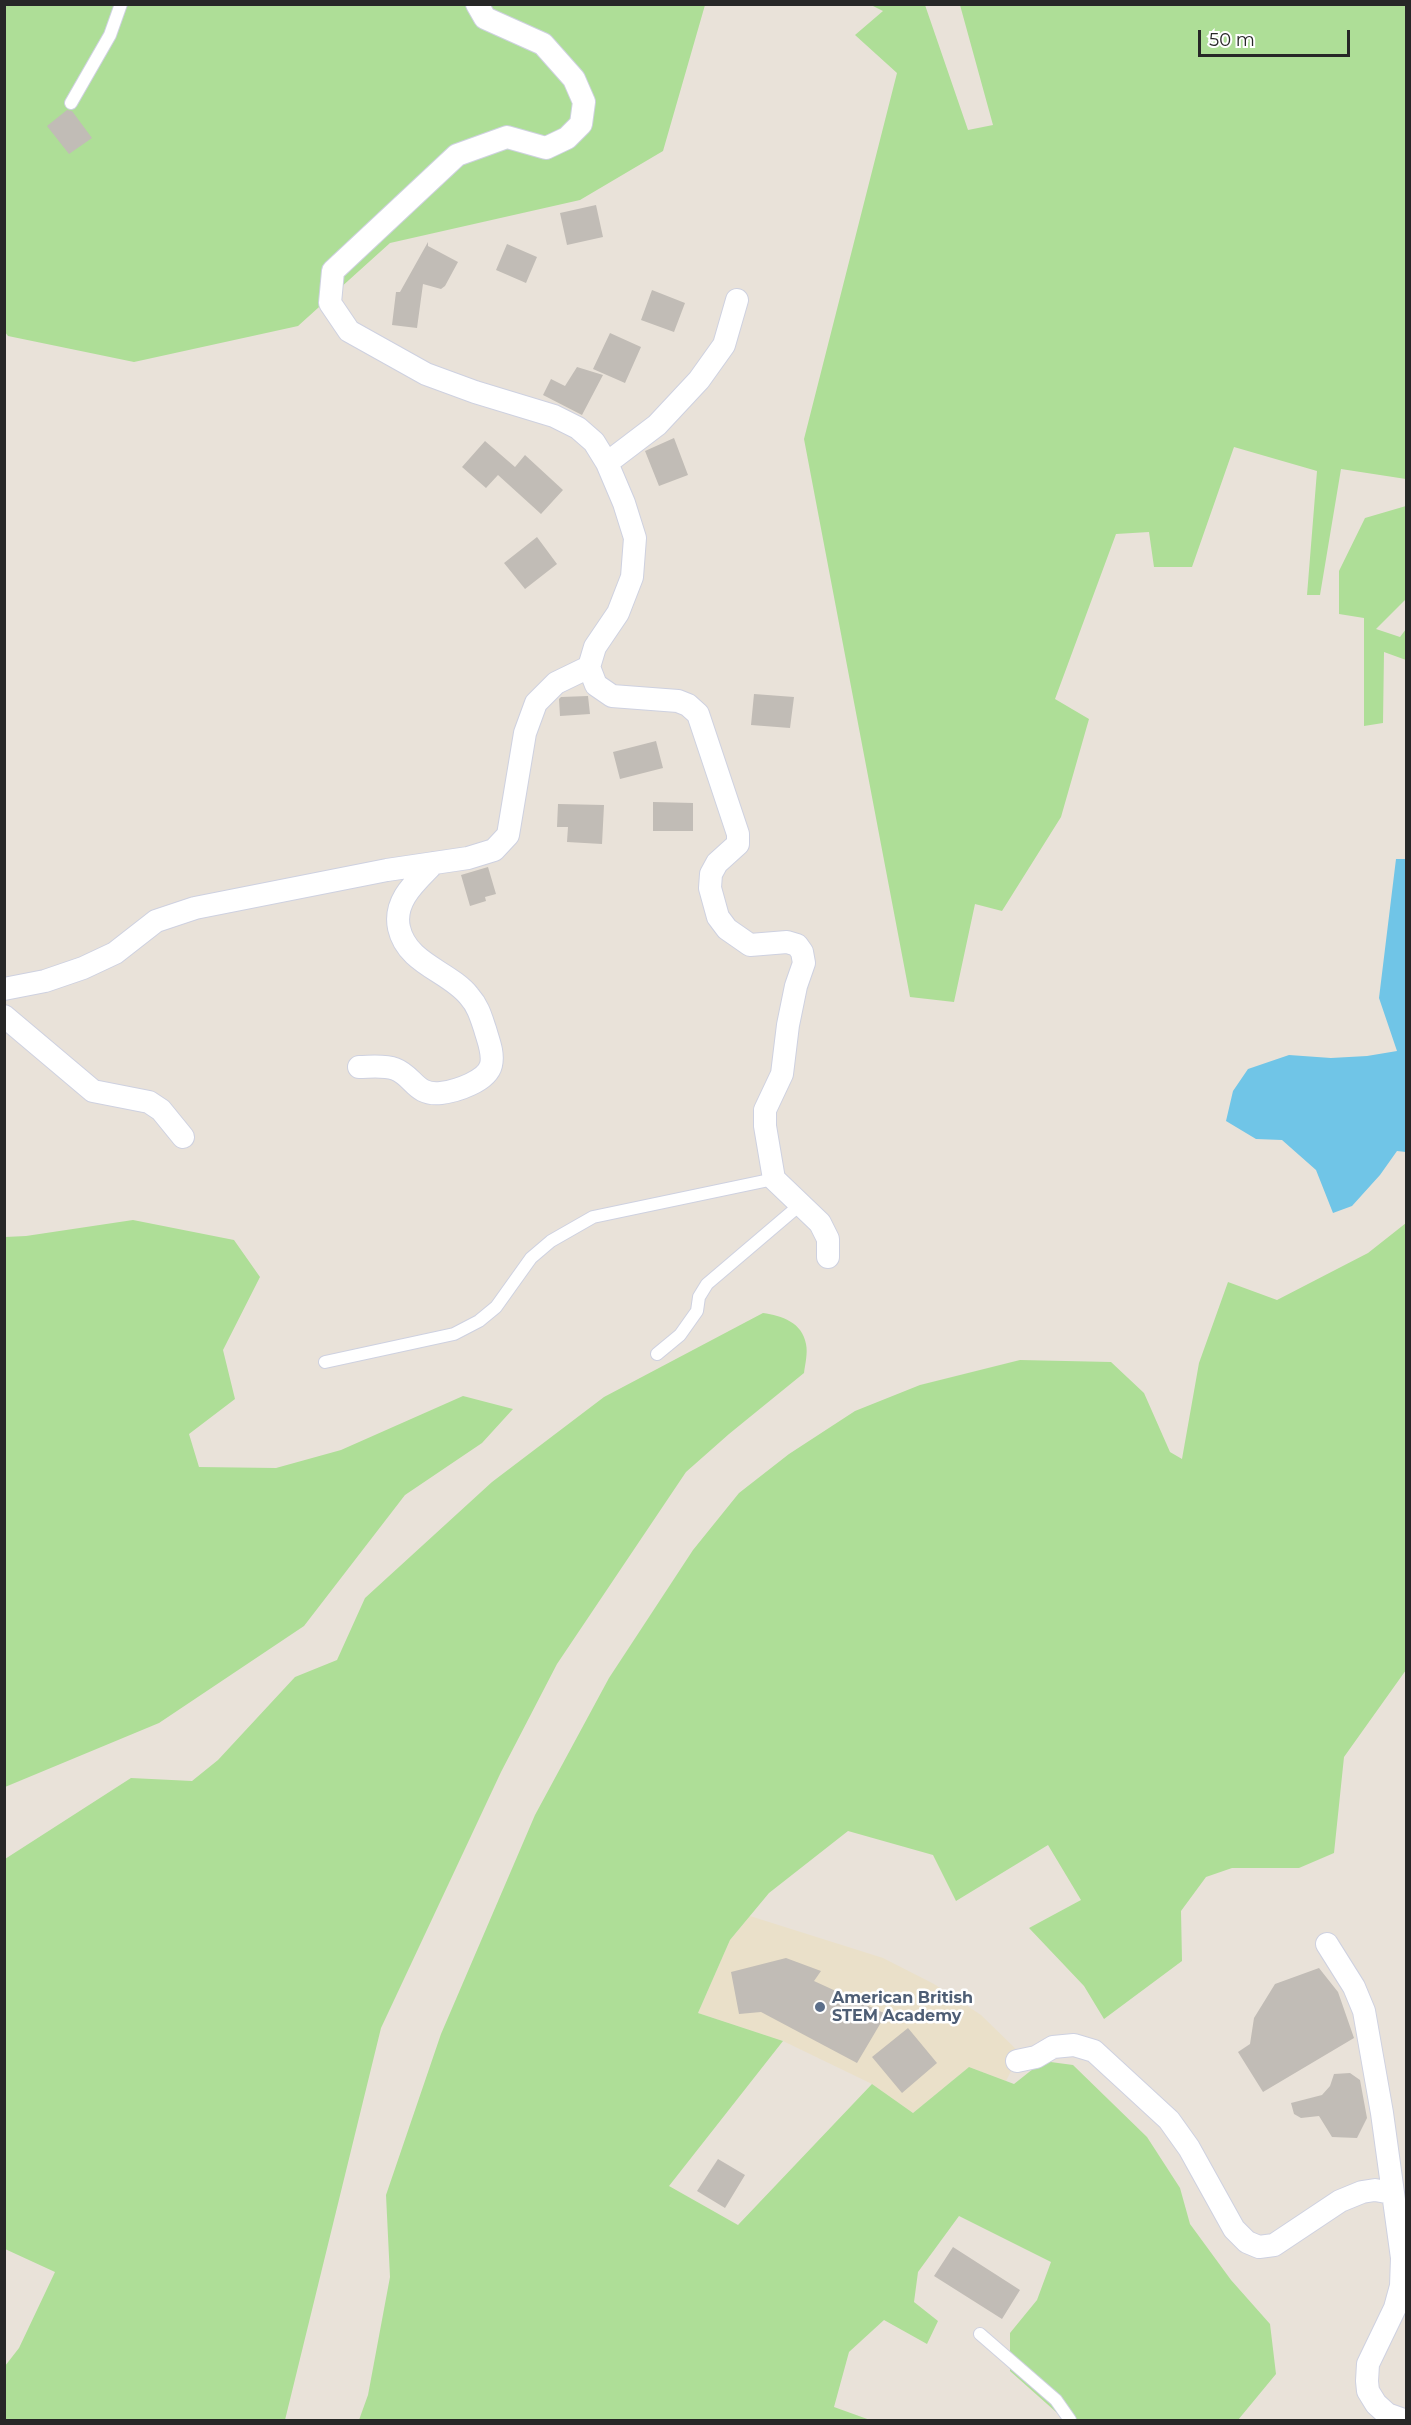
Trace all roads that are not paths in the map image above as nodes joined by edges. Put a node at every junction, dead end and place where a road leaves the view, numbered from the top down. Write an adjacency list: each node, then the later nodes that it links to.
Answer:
1 (121, 4): 3 (lane)
2 (477, 4): 5 (street)
3 (71, 103)
4 (737, 300): 5 (street)
5 (607, 463): 6 (street)
6 (590, 667): 7 (street); 12 (street)
7 (434, 863): 8 (street); 10 (street)
8 (4, 989)
9 (4, 1016): 11 (street)
10 (359, 1067)
11 (183, 1137)
12 (774, 1179): 13 (street); 16 (lane)
13 (801, 1204): 14 (street); 15 (lane)
14 (828, 1257)
15 (657, 1354)
16 (325, 1362)
17 (1327, 1944): 19 (street)
18 (1017, 2061): 19 (street)
19 (1392, 2193): 22 (street)
20 (980, 2334): 21 (lane)
21 (1070, 2421)
22 (1404, 2421)

